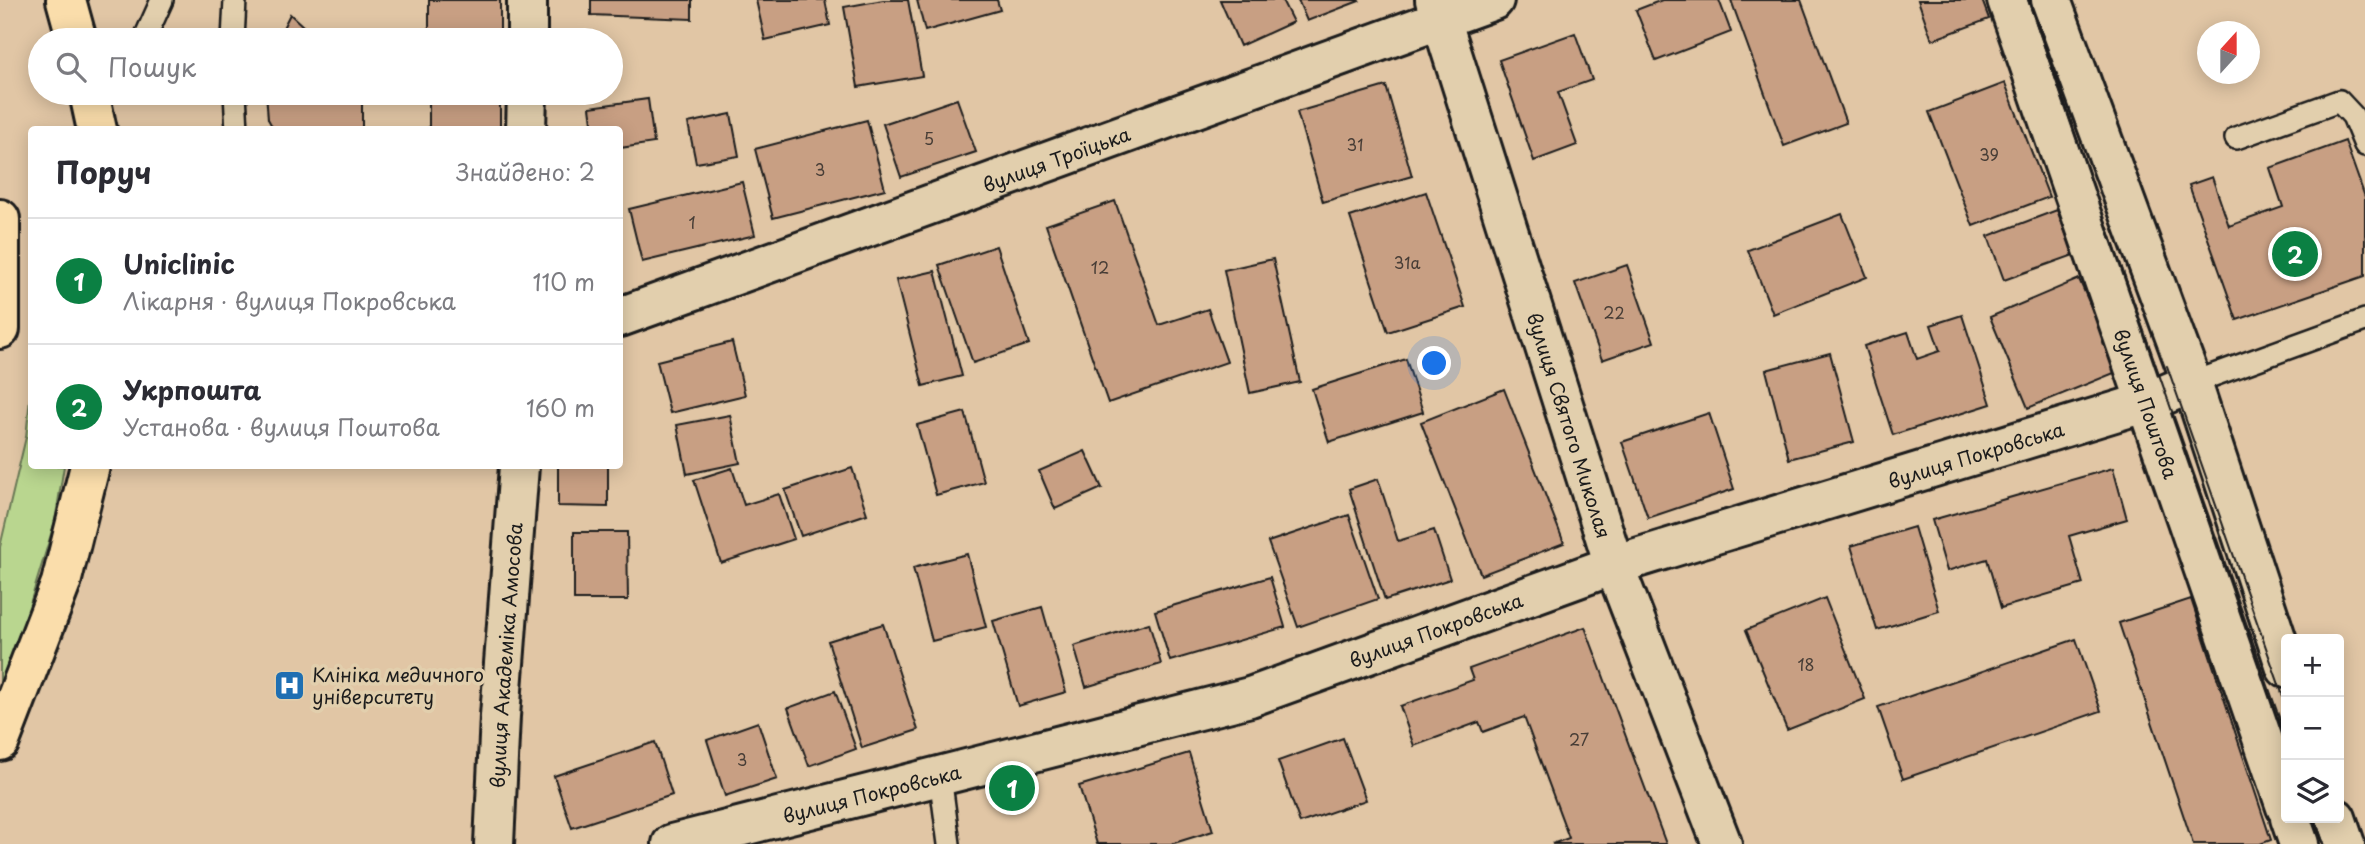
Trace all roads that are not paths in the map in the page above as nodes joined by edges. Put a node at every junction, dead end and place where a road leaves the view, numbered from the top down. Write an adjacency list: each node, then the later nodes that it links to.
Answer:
1 (66, 0): 9 (main road)
2 (162, 0): 10 (lane)
3 (235, 0): 11 (lane)
4 (527, 0): 12 (street)
5 (1494, 0): 8 (street, вулиця Троїцька)
6 (2007, 0): 24 (street, вулиця Поштова)
7 (2051, 0): 23 (street)
8 (1439, 9): 20 (street, вулиця Троїцька); 27 (street, вулиця Святого Миколая)
9 (74, 28)
10 (149, 28)
11 (234, 28)
12 (527, 28)
13 (236, 105): 15 (lane)
14 (527, 105): 16 (street)
15 (237, 126)
16 (526, 126)
17 (2236, 138): 18 (lane)
18 (2365, 145)
19 (0, 219): 22 (main road)
20 (623, 316)
21 (2365, 320): 23 (lane)
22 (0, 329)
23 (2192, 383): 24 (street, вулиця Покровська); 28 (street)
24 (2147, 402): 27 (street, вулиця Покровська); 31 (street, вулиця Поштова)
25 (89, 469): 29 (main road)
26 (519, 469): 34 (street, вулиця Академіка Амосова)
27 (1614, 565): 30 (street, вулиця Покровська); 37 (street, вулиця Святого Миколая)
28 (2281, 653)
29 (0, 741)
30 (940, 776): 35 (street, вулиця Покровська); 36 (lane)
31 (2281, 792)
32 (2292, 823): 38 (street)
33 (2338, 823): 39 (street)
34 (494, 844)
35 (672, 844)
36 (949, 844)
37 (1722, 844)
38 (2299, 844)
39 (2345, 844)

